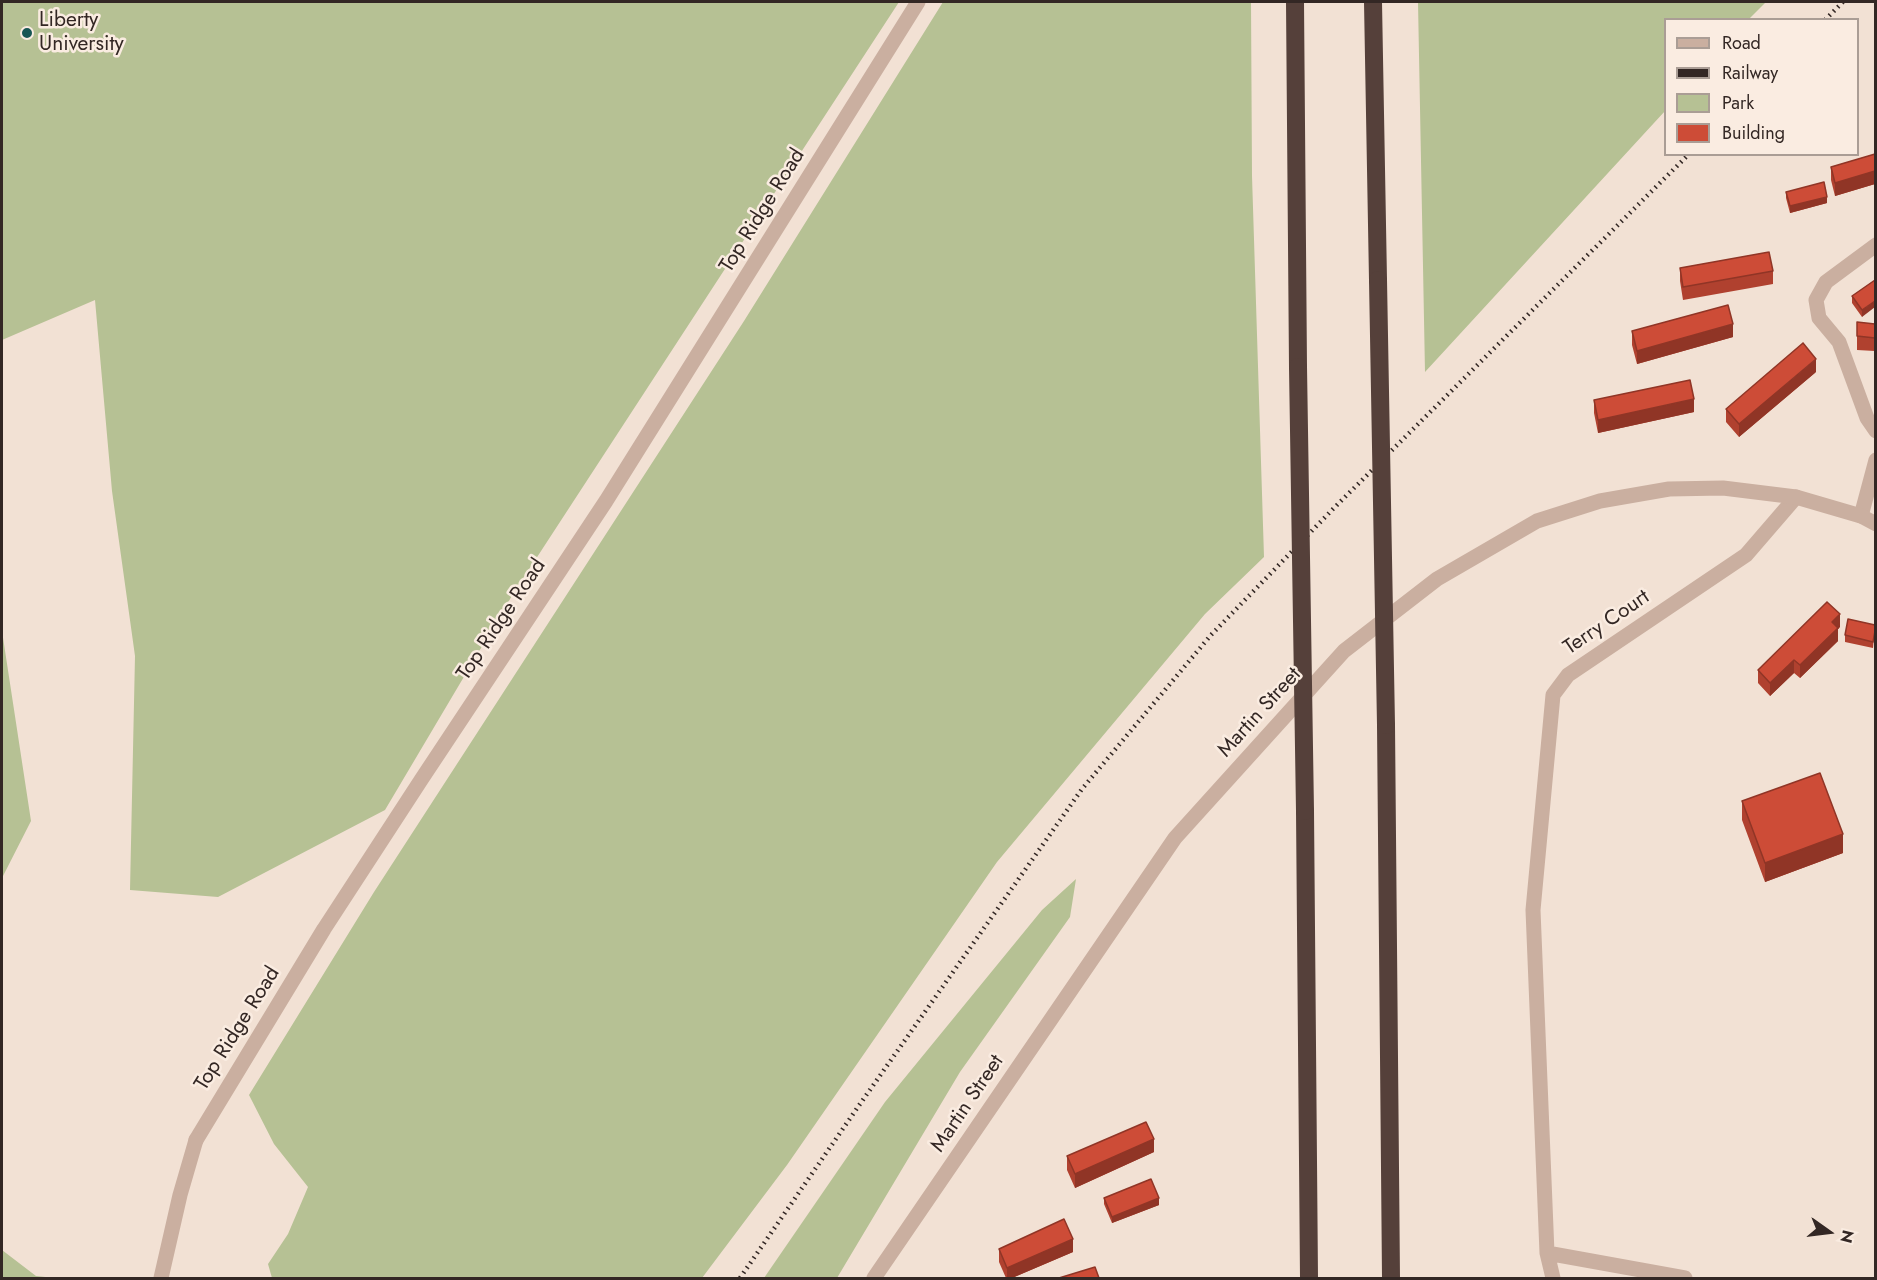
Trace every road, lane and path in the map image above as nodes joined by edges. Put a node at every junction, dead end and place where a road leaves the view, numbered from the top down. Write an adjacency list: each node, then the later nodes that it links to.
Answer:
1 (918, 2): 11 (street, Top Ridge Road)
2 (1295, 2): 13 (highway, bridge)
3 (1373, 2): 14 (highway, bridge)
4 (1875, 245): 5 (street)
5 (1875, 431)
6 (1875, 460): 8 (street)
7 (1796, 497): 8 (street, Martin Street); 10 (street, Terry Court); 12 (street, Martin Street)
8 (1861, 516): 9 (street, Martin Street)
9 (1875, 524)
10 (1547, 1253): 15 (street, Terry Court); 16 (street)
11 (161, 1278)
12 (874, 1278)
13 (1310, 1278)
14 (1391, 1278)
15 (1553, 1278)
16 (1685, 1278)

